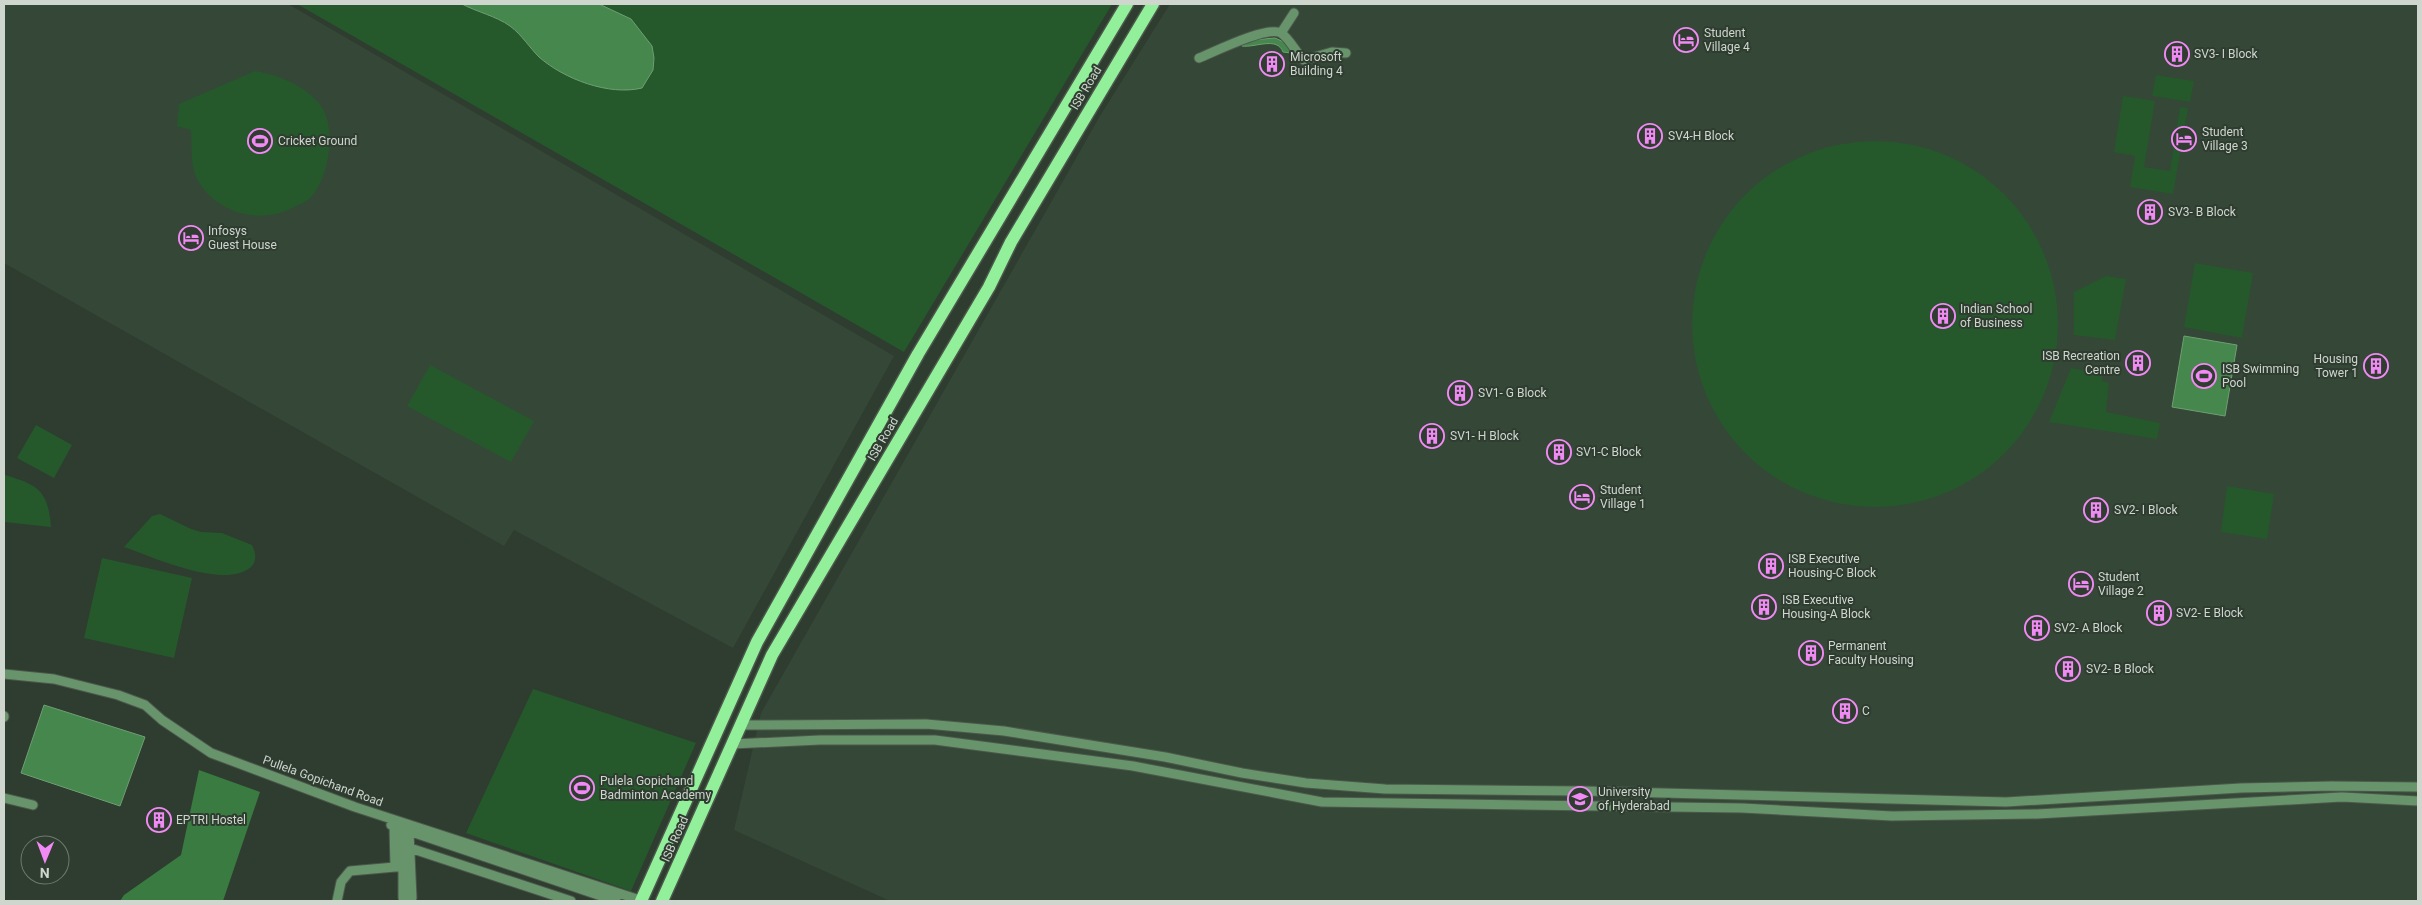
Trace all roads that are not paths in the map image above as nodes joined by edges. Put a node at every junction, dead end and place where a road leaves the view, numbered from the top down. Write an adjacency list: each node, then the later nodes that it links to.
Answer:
1 (1127, 4): 23 (main road, ISB Road)
2 (1153, 4): 9 (main road, ISB Road)
3 (1294, 13): 4 (street)
4 (1281, 33): 5 (street); 6 (street)
5 (1346, 53)
6 (1199, 58)
7 (4, 674): 15 (street, Pullela Gopichand Road)
8 (4, 680): 15 (street, Pullela Gopichand Road)
9 (741, 725): 10 (main road, ISB Road); 11 (street)
10 (732, 744): 13 (street); 24 (main road, ISB Road)
11 (2418, 787)
12 (4, 798): 14 (street)
13 (2418, 801)
14 (33, 806)
15 (397, 826): 16 (street); 17 (street, Pullela Gopichand Road); 17 (street, Pullela Gopichand Road); 18 (street)
16 (410, 848): 18 (street); 21 (street)
17 (477, 850): 22 (street, Pullela Gopichand Road); 23 (street, Pullela Gopichand Road)
18 (403, 867): 19 (street); 20 (street)
19 (408, 899)
20 (338, 901)
21 (571, 901)
22 (616, 901)
23 (642, 901)
24 (662, 901)

